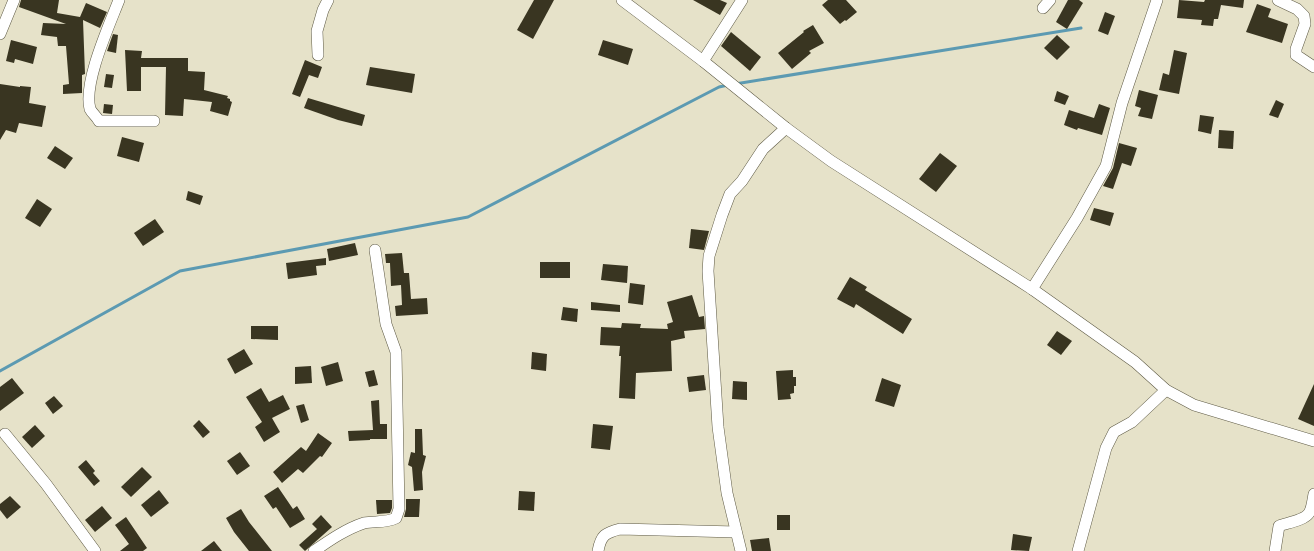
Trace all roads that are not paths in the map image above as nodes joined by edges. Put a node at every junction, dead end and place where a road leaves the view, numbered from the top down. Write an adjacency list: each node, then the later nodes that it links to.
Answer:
1 (14, 0): 8 (street)
2 (119, 0): 12 (street)
3 (328, 0): 9 (street)
4 (622, 0): 10 (street)
5 (742, 0): 10 (street)
6 (1157, 0): 16 (street)
7 (1278, 0): 11 (street)
8 (0, 34)
9 (318, 55)
10 (703, 61): 13 (street)
11 (1314, 67)
12 (154, 121)
13 (786, 128): 16 (street); 21 (street)
14 (1071, 221): 16 (street)
15 (374, 250): 23 (street)
16 (1032, 289): 17 (street)
17 (1166, 390): 19 (street); 26 (street)
18 (5, 434): 22 (street)
19 (1314, 441)
20 (1314, 494): 27 (street)
21 (736, 532): 24 (street); 25 (street)
22 (95, 551)
23 (314, 551)
24 (598, 551)
25 (741, 551)
26 (1078, 551)
27 (1275, 551)

